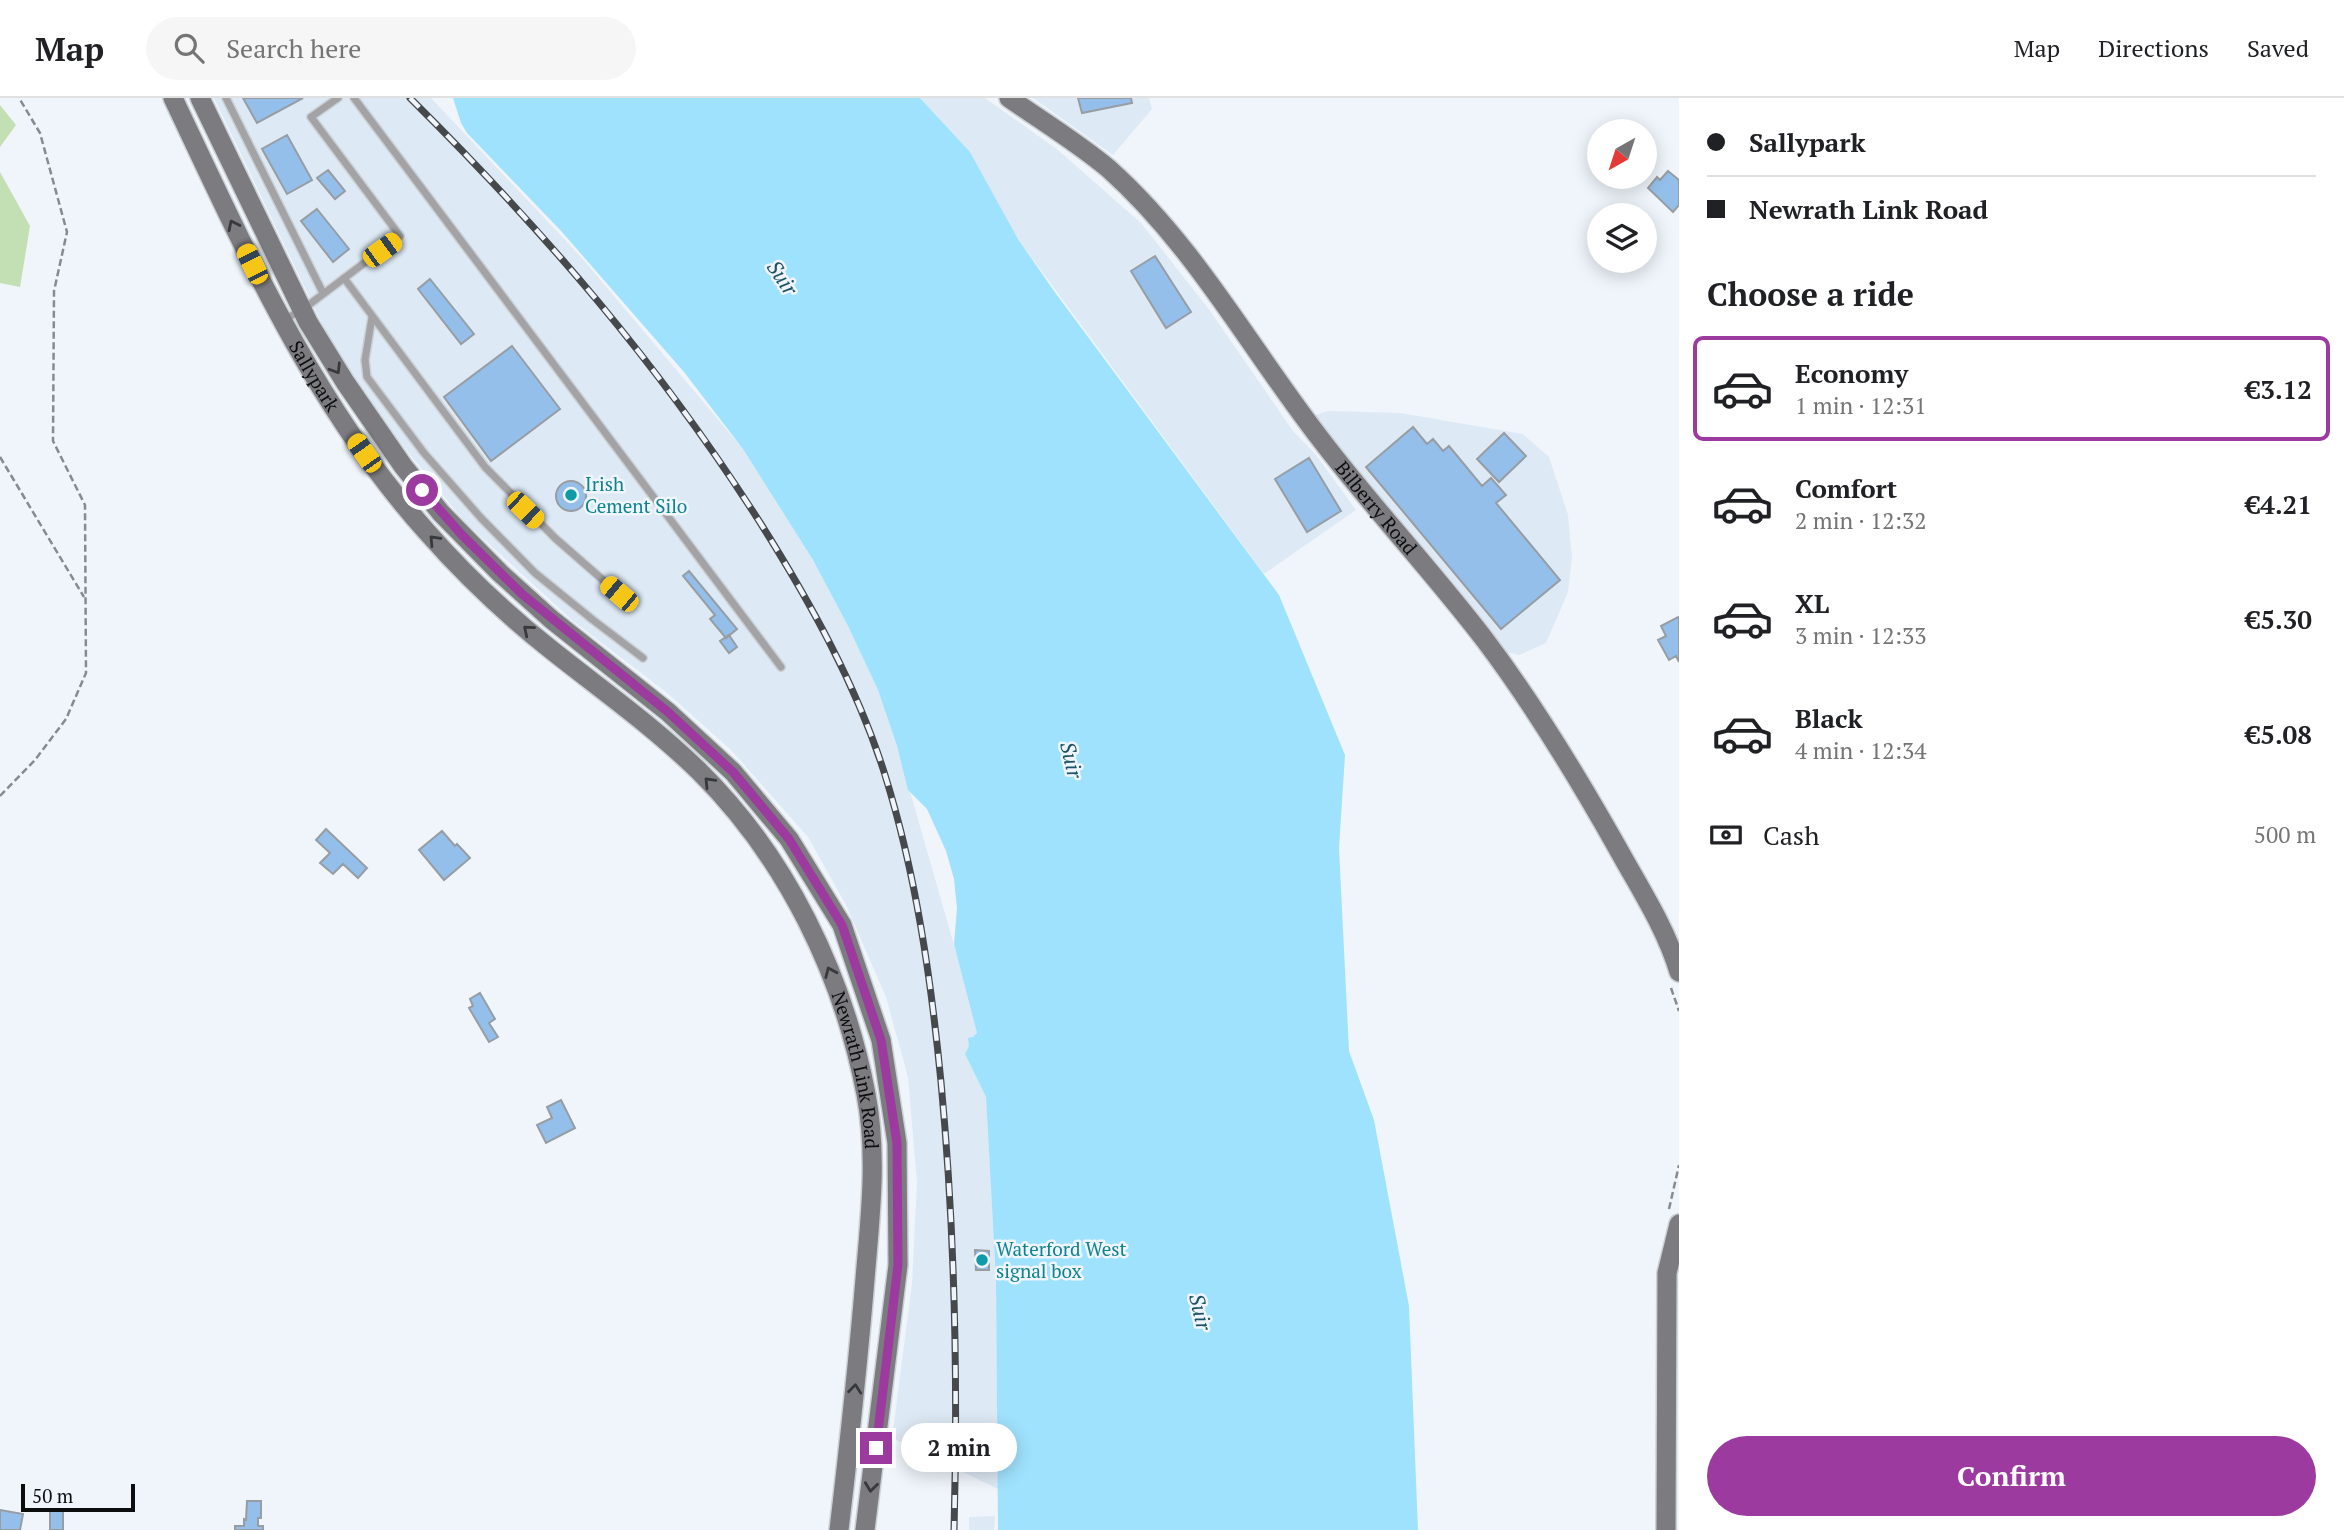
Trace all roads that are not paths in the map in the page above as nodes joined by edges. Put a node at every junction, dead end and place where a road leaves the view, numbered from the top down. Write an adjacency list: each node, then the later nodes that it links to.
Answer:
1 (173, 98): 11 (main road, Sallypark, one-way to 1)
2 (200, 98): 9 (main road, Sallypark)
3 (226, 98): 8 (lane)
4 (338, 98): 7 (lane)
5 (354, 98): 14 (lane)
6 (1009, 98): 17 (main road, Bilberry Road)
7 (344, 278): 8 (lane); 10 (lane)
8 (323, 293): 9 (lane)
9 (302, 310): 11 (lane); 15 (main road, Sallypark, one-way to 15)
10 (372, 317): 12 (lane); 13 (lane)
11 (281, 321): 16 (main road, Sallypark, one-way to 11)
12 (619, 594)
13 (643, 659)
14 (781, 667)
15 (627, 679): 20 (main road, Newrath Link Road, one-way to 20)
16 (609, 694): 19 (main road, Newrath Link Road, one-way to 16)
17 (1679, 972)
18 (1679, 1224): 21 (main road)
19 (839, 1530)
20 (866, 1530)
21 (1666, 1530)

